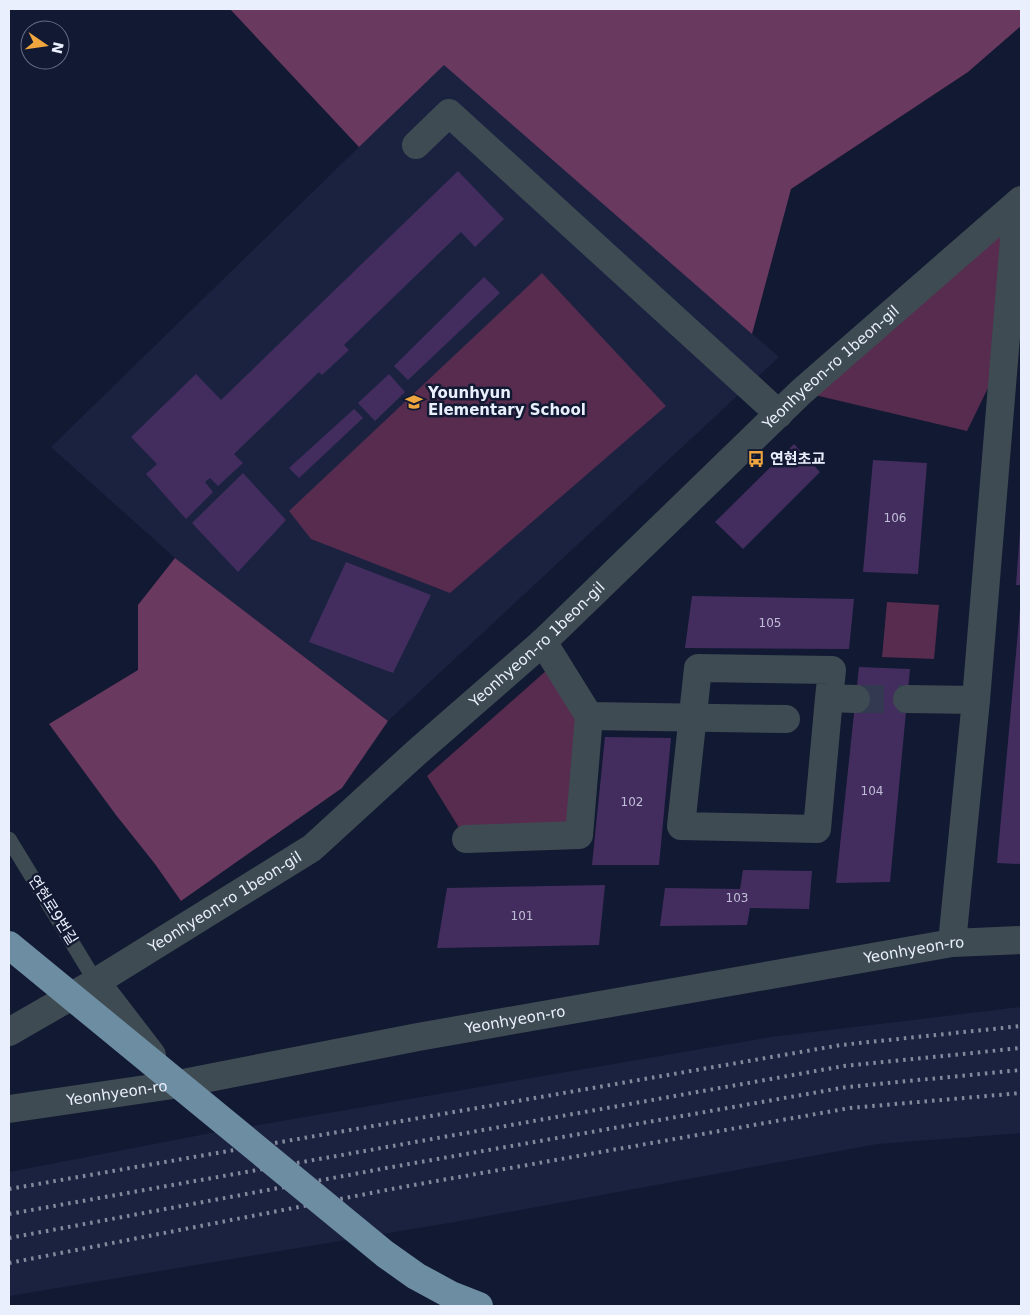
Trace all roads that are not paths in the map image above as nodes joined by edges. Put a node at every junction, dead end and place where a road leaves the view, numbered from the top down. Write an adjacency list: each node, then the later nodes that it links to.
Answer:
1 (416, 144): 3 (street)
2 (1020, 204): 3 (street, Yeonhyeon-ro 1beon-gil); 6 (street)
3 (779, 414): 4 (street, Yeonhyeon-ro 1beon-gil)
4 (543, 642): 7 (street); 15 (street, Yeonhyeon-ro 1beon-gil)
5 (907, 699): 6 (street)
6 (976, 700): 13 (street)
7 (589, 716): 8 (street); 11 (street)
8 (692, 718): 8 (street); 9 (street)
9 (786, 720)
10 (9, 839): 15 (lane, 연현로9번길)
11 (466, 839)
12 (1021, 940): 13 (street, Yeonhyeon-ro)
13 (952, 943): 17 (street, Yeonhyeon-ro)
14 (9, 944): 19 (highway, bridge)
15 (96, 982): 16 (street, Yeonhyeon-ro 1beon-gil); 17 (street)
16 (9, 1032)
17 (174, 1085): 18 (street, Yeonhyeon-ro)
18 (9, 1109)
19 (478, 1306)

